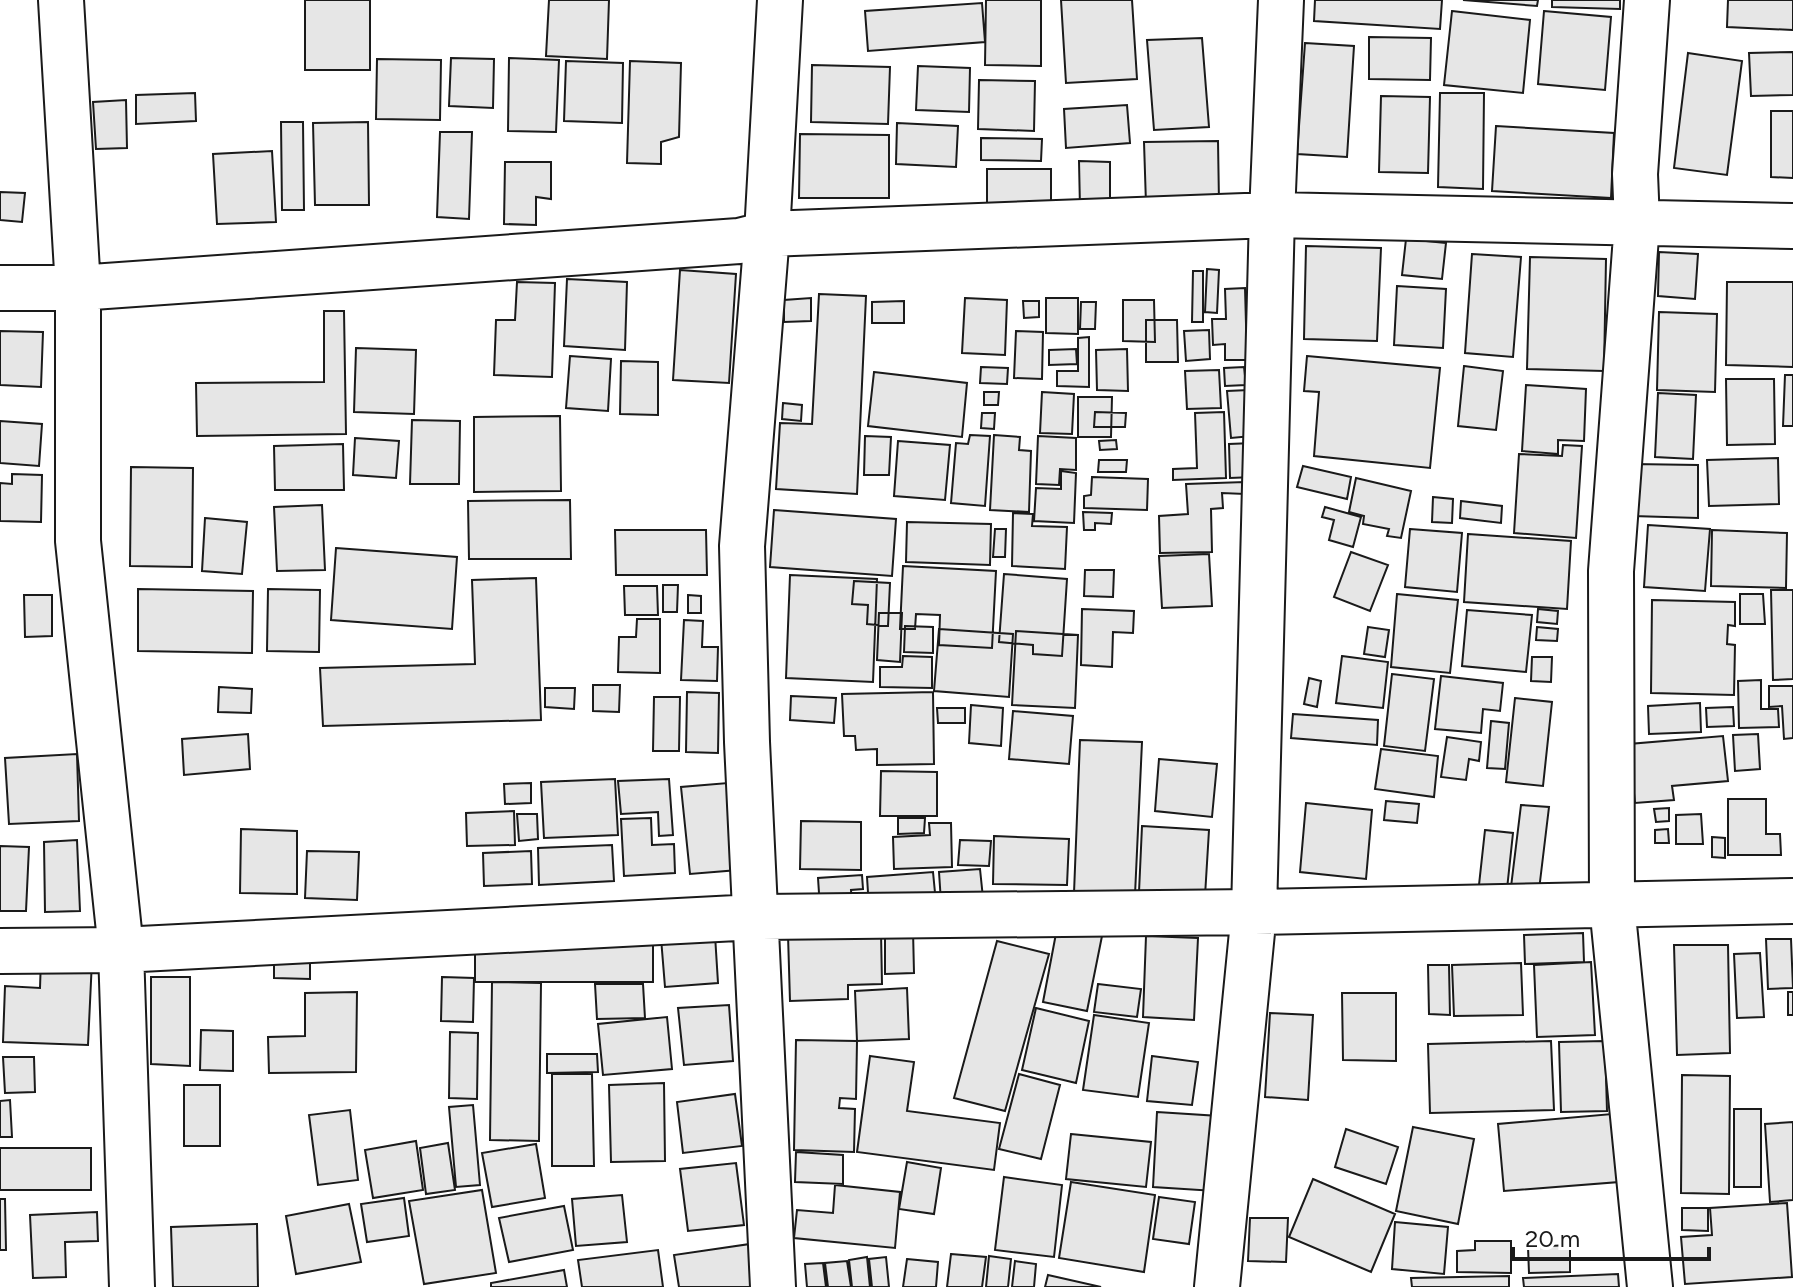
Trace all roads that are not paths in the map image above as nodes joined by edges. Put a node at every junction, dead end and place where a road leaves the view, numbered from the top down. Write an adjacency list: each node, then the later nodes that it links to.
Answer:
1 (61, 0): 10 (street)
2 (780, 0): 8 (street)
3 (1281, 0): 5 (street)
4 (1647, 0): 6 (street)
5 (1272, 215): 6 (street); 8 (street); 13 (street)
6 (1637, 223): 7 (street); 12 (street)
7 (1793, 226)
8 (767, 234): 10 (street); 14 (street)
9 (0, 288): 10 (street)
10 (78, 288): 15 (street)
11 (1793, 901): 12 (street)
12 (1612, 905): 13 (street); 20 (street)
13 (1254, 912): 14 (street); 19 (street)
14 (756, 917): 15 (street); 18 (street)
15 (121, 950): 16 (street); 17 (street)
16 (0, 951)
17 (132, 1287)
18 (773, 1287)
19 (1217, 1287)
20 (1650, 1287)

